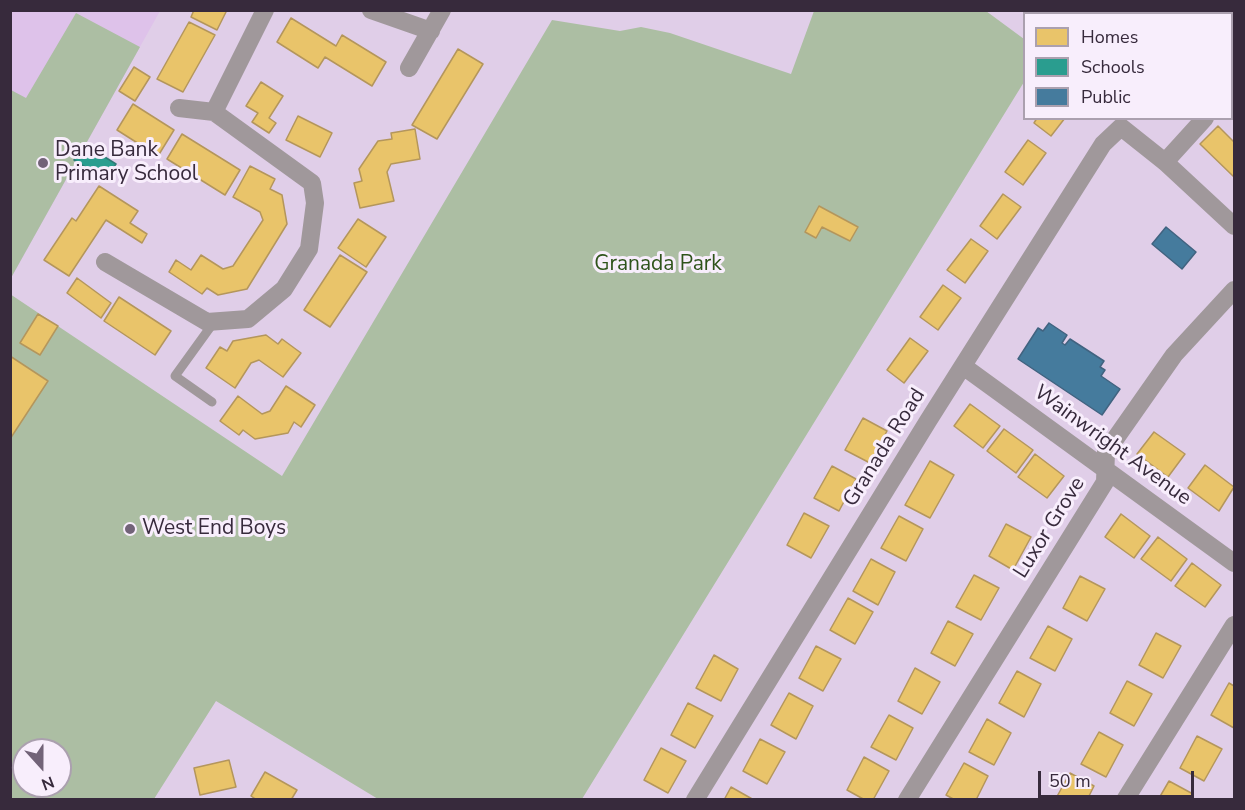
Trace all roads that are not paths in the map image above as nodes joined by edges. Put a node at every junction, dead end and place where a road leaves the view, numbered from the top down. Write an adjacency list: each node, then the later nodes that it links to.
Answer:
1 (265, 10): 7 (street)
2 (371, 10): 4 (street)
3 (442, 10): 4 (street)
4 (430, 31): 5 (street)
5 (409, 68)
6 (179, 108): 7 (street)
7 (214, 112): 14 (street)
8 (1202, 120): 10 (street)
9 (1121, 123): 10 (street); 15 (street, Granada Road)
10 (1165, 162): 11 (street)
11 (1234, 226)
12 (105, 262): 14 (street)
13 (1234, 290): 17 (street, Luxor Grove)
14 (214, 322): 16 (lane)
15 (963, 366): 17 (street, Wainwright Avenue); 20 (street, Granada Road)
16 (212, 402)
17 (1106, 468): 18 (street, Wainwright Avenue); 21 (street, Luxor Grove)
18 (1234, 563)
19 (1234, 625): 22 (street)
20 (695, 800)
21 (907, 800)
22 (1125, 800)

